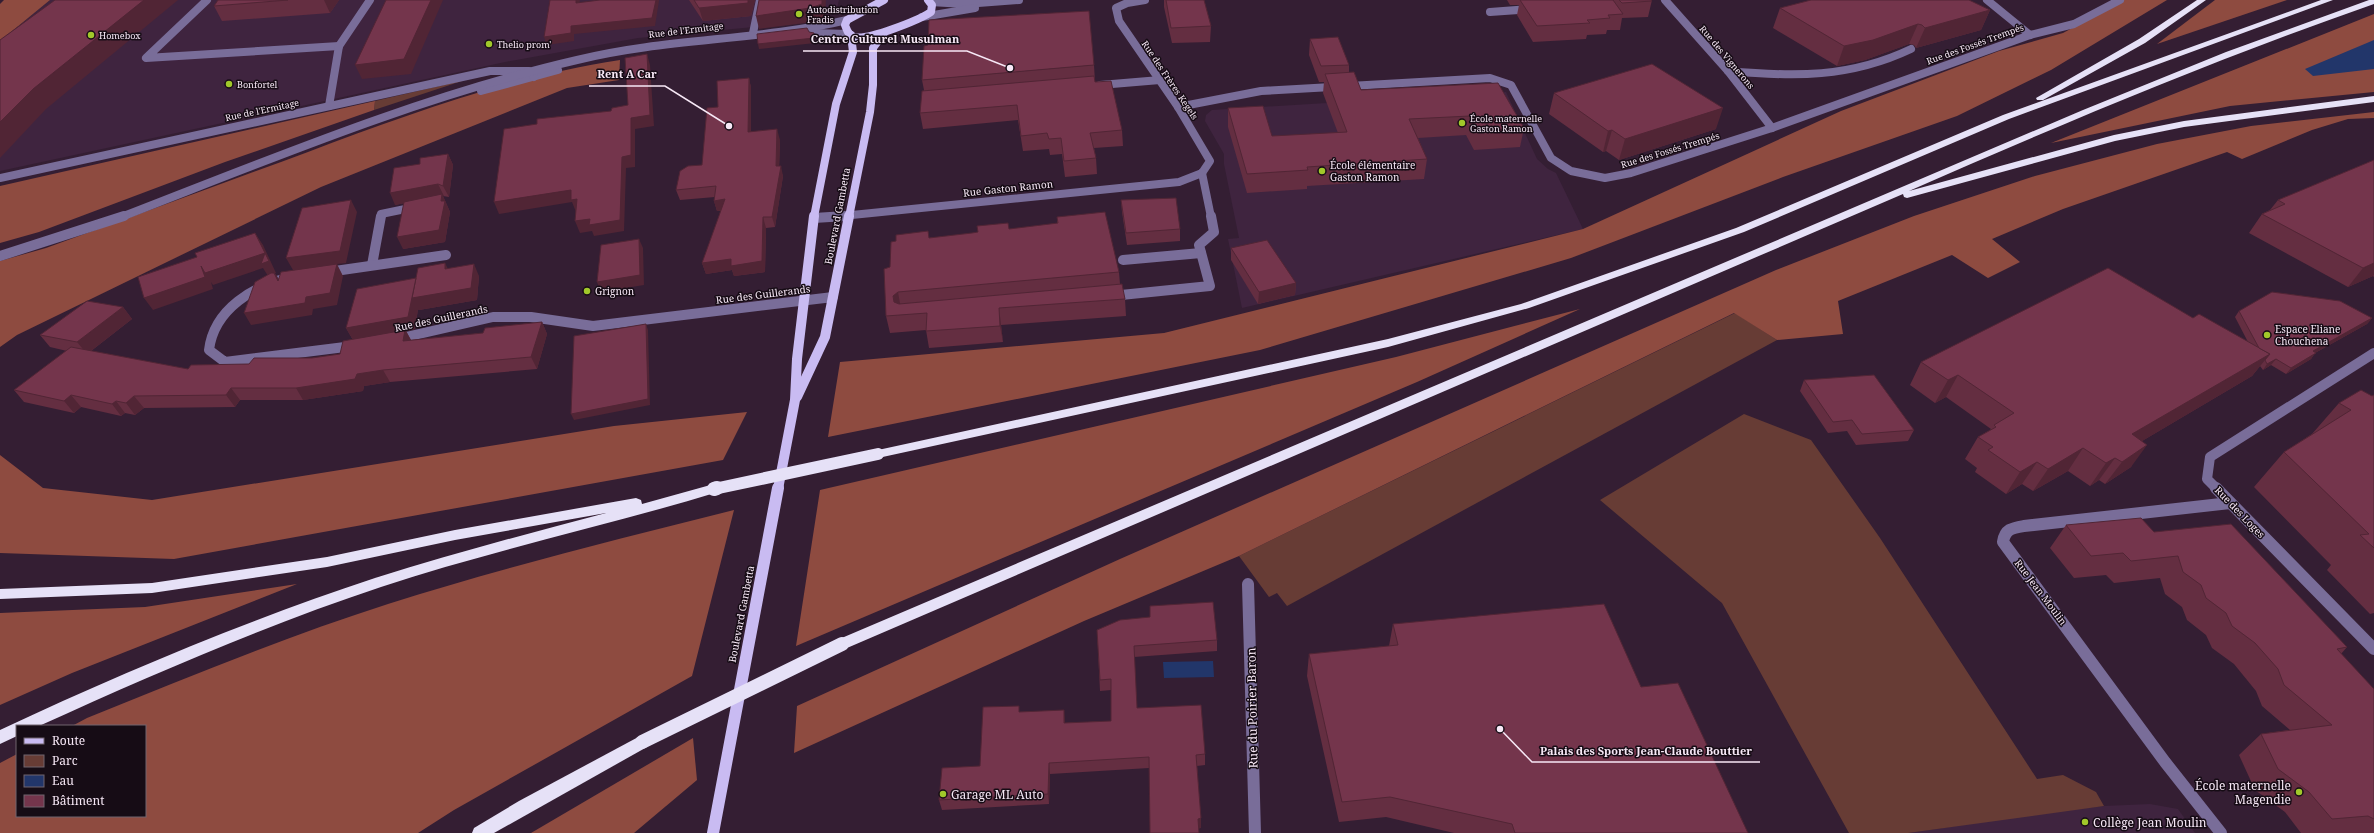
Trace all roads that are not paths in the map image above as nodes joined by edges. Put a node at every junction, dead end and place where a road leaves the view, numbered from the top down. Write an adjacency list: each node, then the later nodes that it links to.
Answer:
1 (207, 0): 24 (street)
2 (370, 0): 24 (street)
3 (760, 0): 20 (street)
4 (884, 0): 14 (main road)
5 (1018, 0): 15 (street)
6 (1145, 0): 28 (street, Rue des Frères Kegels)
7 (1665, 0): 26 (street, Rue des Vignerons)
8 (1987, 0): 23 (street)
9 (2120, 0): 23 (street, Rue des Fossés Trempés)
10 (2202, 0): 33 (highway)
11 (2329, 0): 33 (highway)
12 (929, 1): 15 (street); 18 (main road)
13 (2374, 1): 37 (highway)
14 (873, 3): 19 (main road)
15 (1004, 3): 18 (street)
16 (1543, 8): 17 (street)
17 (1490, 12)
18 (922, 17): 21 (main road)
19 (847, 20): 20 (street, Rue de l'Ermitage); 22 (main road, Boulevard Gambetta)
20 (753, 33): 27 (street, Rue de l'Ermitage)
21 (884, 33): 22 (main road); 39 (main road, Boulevard Gambetta)
22 (850, 34): 27 (street, Rue de l'Ermitage); 40 (main road, Boulevard Gambetta)
23 (2030, 35): 34 (street, Rue des Fossés Trempés)
24 (339, 46): 31 (street)
25 (1911, 50): 26 (street)
26 (1728, 70): 34 (street, Rue des Vignerons)
27 (531, 74): 31 (street, Rue de l'Ermitage); 43 (street, Rue de l'Ermitage)
28 (1160, 80): 29 (street); 32 (street, Rue des Frères Kegels)
29 (1091, 86)
30 (2374, 99): 37 (highway)
31 (329, 106): 36 (street, Rue de l'Ermitage)
32 (1178, 106): 34 (street, Rue des Fossés Trempés); 35 (street, Rue des Frères Kegels)
33 (2006, 117): 55 (highway, bridge)
34 (1772, 128)
35 (1202, 172): 39 (street, Rue Gaston Ramon); 41 (street)
36 (0, 178)
37 (1869, 205): 63 (highway, bridge)
38 (424, 206): 45 (street)
39 (851, 216): 40 (street, Rue Gaston Ramon); 48 (main road, Boulevard Gambetta)
40 (814, 218): 50 (main road, Boulevard Gambetta)
41 (1201, 253): 44 (street); 49 (street)
42 (446, 255): 45 (street)
43 (0, 256)
44 (1123, 260)
45 (372, 265): 46 (street)
46 (320, 273)
47 (305, 275): 52 (street)
48 (833, 297): 50 (street, Rue des Guillerands); 54 (main road, Boulevard Gambetta)
49 (1099, 297)
50 (806, 300): 51 (street, Rue des Guillerands); 54 (main road, Boulevard Gambetta)
51 (389, 340)
52 (359, 345)
53 (2374, 353): 56 (street, Rue des Loges)
54 (795, 400): 64 (main road, Boulevard Gambetta)
55 (714, 489): 58 (highway); 60 (highway)
56 (2230, 503): 59 (street, Rue des Loges); 66 (street, Rue Jean Moulin)
57 (1248, 584): 65 (street, Rue du Poirier Baron)
58 (0, 594)
59 (2374, 649)
60 (26, 725)
61 (16, 729): 62 (highway)
62 (0, 737)
63 (480, 833)
64 (714, 833)
65 (1255, 833)
66 (2221, 833)

